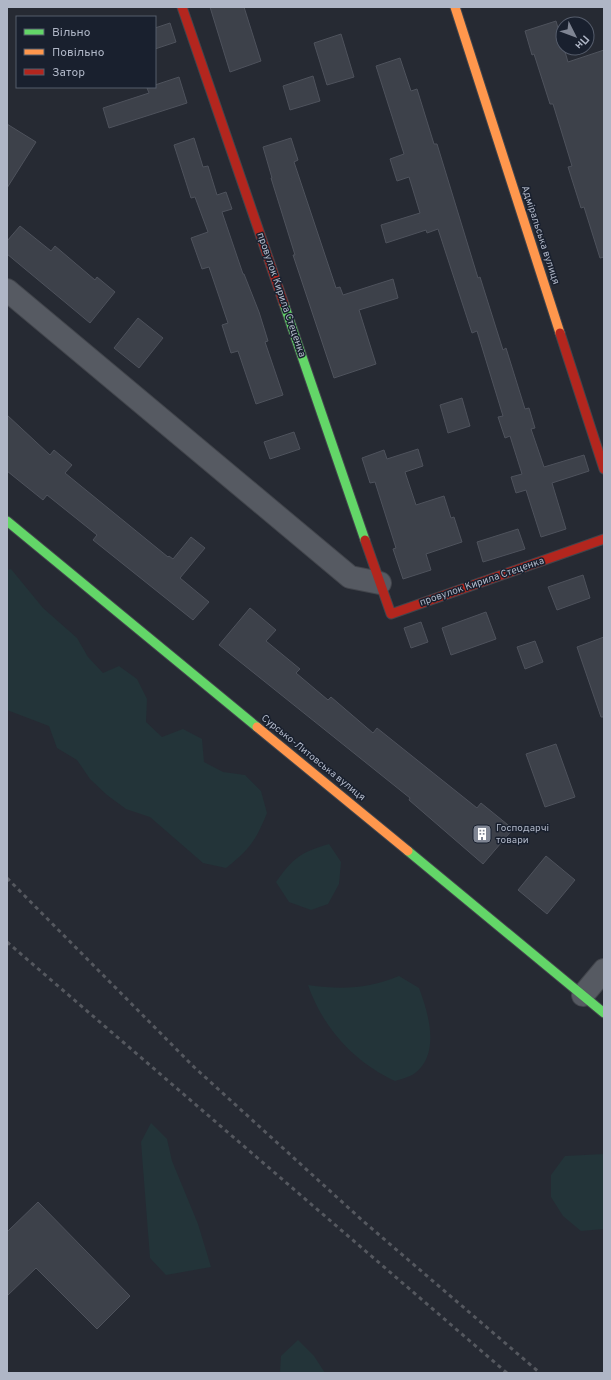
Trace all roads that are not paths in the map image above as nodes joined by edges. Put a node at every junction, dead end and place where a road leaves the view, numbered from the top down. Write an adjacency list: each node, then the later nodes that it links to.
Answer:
1 (182, 7): 7 (street, провулок Кирила Стеценка)
2 (455, 7): 4 (street, Адміральська вулиця)
3 (7, 290): 7 (street)
4 (604, 469)
5 (7, 521): 9 (street, Сурсько-Литовська вулиця)
6 (604, 538): 7 (street, провулок Кирила Стеценка)
7 (380, 583)
8 (604, 970): 9 (street)
9 (583, 996): 10 (street, Сурсько-Литовська вулиця)
10 (604, 1013)

